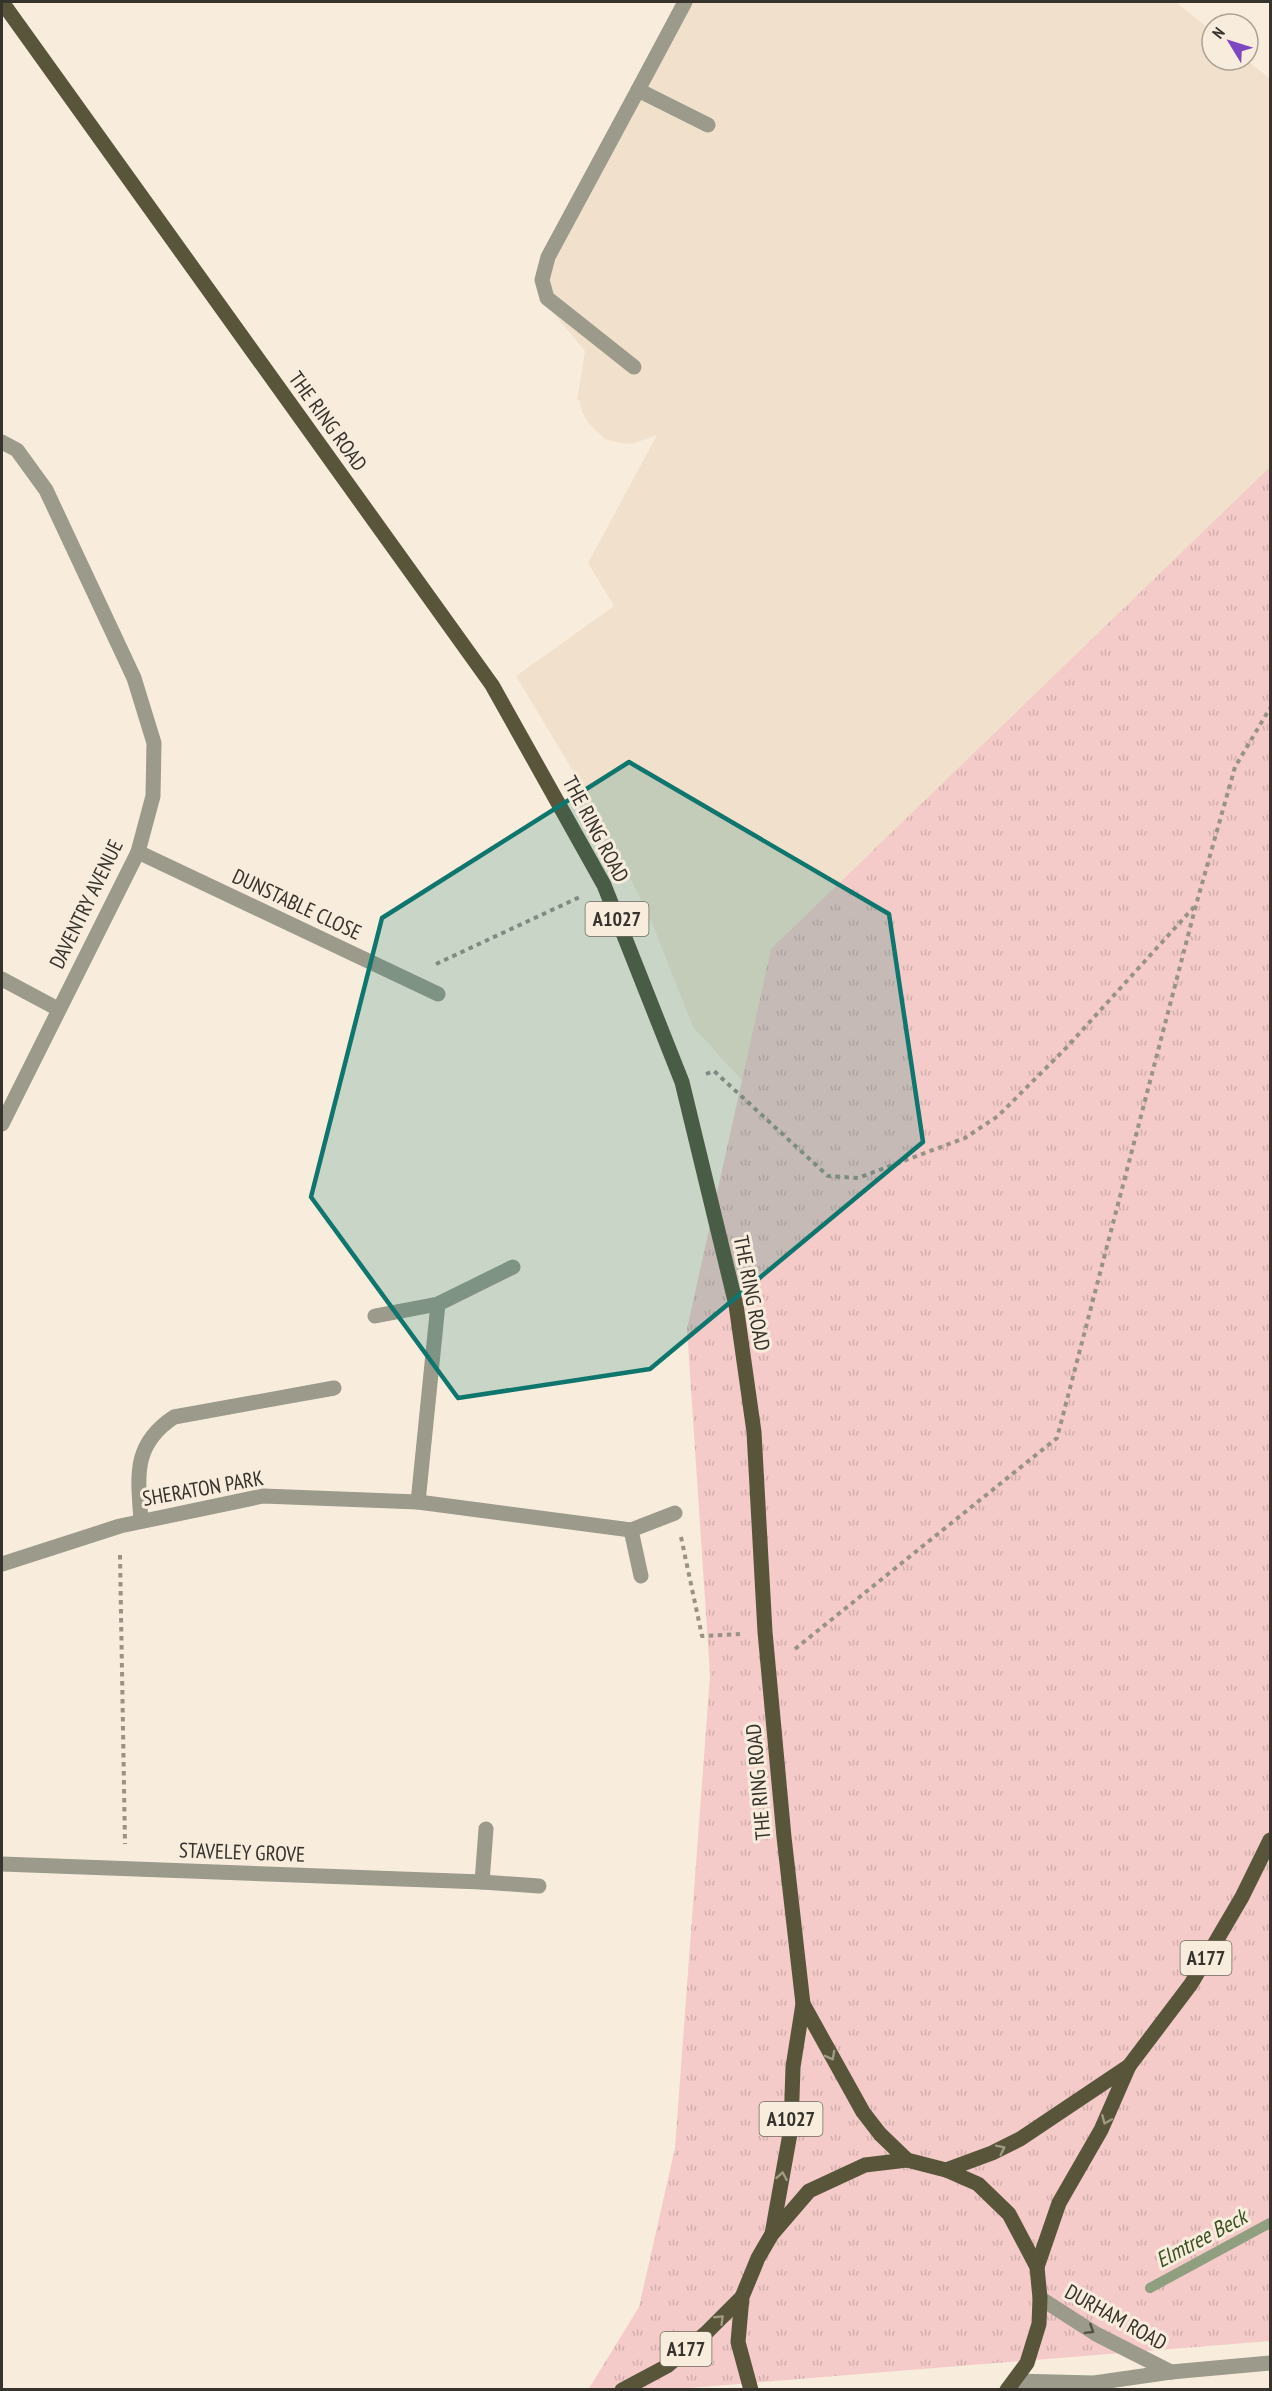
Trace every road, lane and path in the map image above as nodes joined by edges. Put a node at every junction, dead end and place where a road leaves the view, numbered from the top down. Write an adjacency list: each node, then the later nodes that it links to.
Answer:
1 (2, 2): 9 (main road, THE RING ROAD / A1027)
2 (685, 2): 3 (street)
3 (638, 90): 4 (street); 5 (street)
4 (708, 125)
5 (634, 367)
6 (2, 442): 8 (street, DAVENTRY AVENUE)
7 (1270, 708): 10 (path)
8 (138, 852): 12 (street, DUNSTABLE CLOSE); 14 (street, DAVENTRY AVENUE)
9 (604, 885): 12 (path); 15 (main road, THE RING ROAD / A1027)
10 (1196, 905): 15 (path); 28 (path)
11 (2, 979): 14 (street)
12 (407, 979): 13 (street, DUNSTABLE CLOSE)
13 (438, 994)
14 (58, 1009): 16 (street, DAVENTRY AVENUE)
15 (682, 1082): 28 (main road, THE RING ROAD / A1027)
16 (2, 1124)
17 (513, 1266): 18 (street)
18 (438, 1304): 19 (street); 21 (street)
19 (375, 1316)
20 (334, 1388): 23 (street)
21 (418, 1502): 23 (street, SHERATON PARK); 25 (street, SHERATON PARK)
22 (675, 1513): 25 (street, SHERATON PARK); 28 (path)
23 (141, 1521): 24 (street, SHERATON PARK)
24 (120, 1526): 26 (street, SHERATON PARK); 32 (path)
25 (631, 1530): 27 (street)
26 (2, 1564)
27 (641, 1575)
28 (765, 1632): 35 (main road, THE RING ROAD / A1027)
29 (486, 1829): 33 (street)
30 (1270, 1840): 36 (main road, A177)
31 (2, 1864): 32 (street, STAVELEY GROVE)
32 (126, 1869): 33 (street, STAVELEY GROVE)
33 (482, 1881): 34 (street, STAVELEY GROVE)
34 (539, 1886)
35 (803, 2004): 37 (main road, THE RING ROAD / A1027, one-way to 37); 39 (main road, THE RING ROAD / A1027, one-way to 35)
36 (1129, 2066): 38 (main road, A177, one-way to 36); 40 (main road, A177, one-way to 40)
37 (908, 2160): 38 (main road, DURHAM ROAD); 39 (main road, DURHAM ROAD)
38 (946, 2170): 40 (main road, DURHAM ROAD)
39 (772, 2234): 41 (main road, DURHAM ROAD)
40 (1037, 2267): 42 (main road, DURHAM ROAD)
41 (742, 2297): 46 (main road, DURHAM ROAD / A177, one-way to 41); 47 (main road, DURHAM ROAD)
42 (1040, 2298): 44 (street, DURHAM ROAD, one-way to 44); 45 (main road, DURHAM ROAD)
43 (1270, 2363): 44 (street, DURHAM ROAD)
44 (1171, 2372): 45 (street, DURHAM ROAD)
45 (1010, 2385)
46 (622, 2390)
47 (751, 2390)

